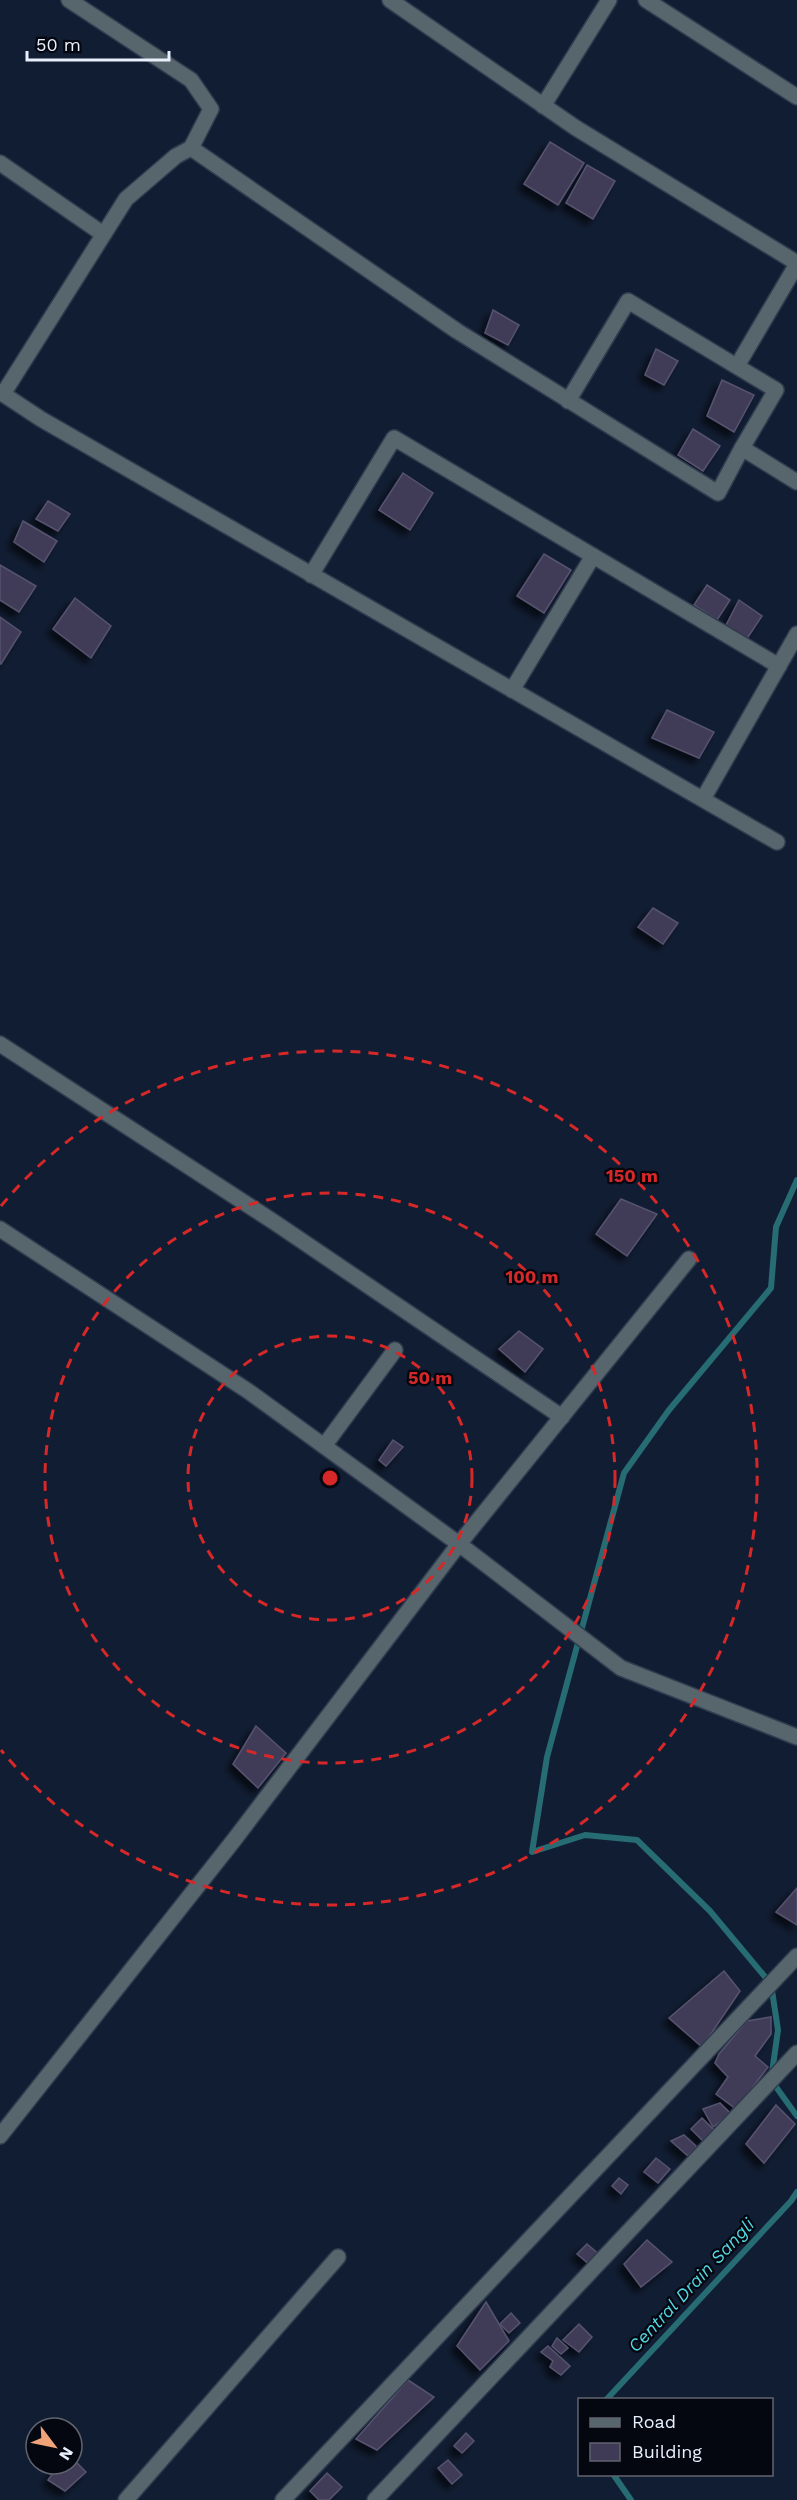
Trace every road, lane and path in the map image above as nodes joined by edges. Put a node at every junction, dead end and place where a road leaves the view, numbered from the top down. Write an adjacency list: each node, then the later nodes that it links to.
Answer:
1 (69, 0): 7 (street)
2 (390, 0): 6 (street)
3 (609, 0): 6 (street)
4 (646, 0): 5 (street)
5 (797, 97)
6 (543, 106): 10 (street)
7 (191, 148): 9 (street); 13 (street)
8 (0, 163): 9 (street)
9 (103, 234): 12 (street)
10 (797, 264): 11 (street)
11 (737, 366): 13 (street); 14 (street)
12 (1, 393): 17 (street)
13 (568, 400): 14 (street)
14 (742, 448): 15 (street)
15 (797, 482)
16 (593, 556): 17 (street); 19 (street); 20 (street)
17 (311, 574): 20 (street)
18 (797, 634): 19 (street)
19 (778, 666): 21 (street)
20 (512, 690): 21 (street)
21 (703, 799): 22 (street)
22 (777, 842)
23 (0, 1044): 27 (street)
24 (0, 1229): 28 (street)
25 (689, 1259): 27 (street)
26 (395, 1350): 28 (street)
27 (562, 1417): 29 (street)
28 (324, 1446): 29 (street)
29 (459, 1544): 30 (street); 33 (street)
30 (797, 1737)
31 (797, 1956): 36 (street)
32 (797, 2054): 37 (street)
33 (0, 2136)
34 (338, 2258): 35 (street)
35 (126, 2500)
36 (283, 2500)
37 (375, 2500)

